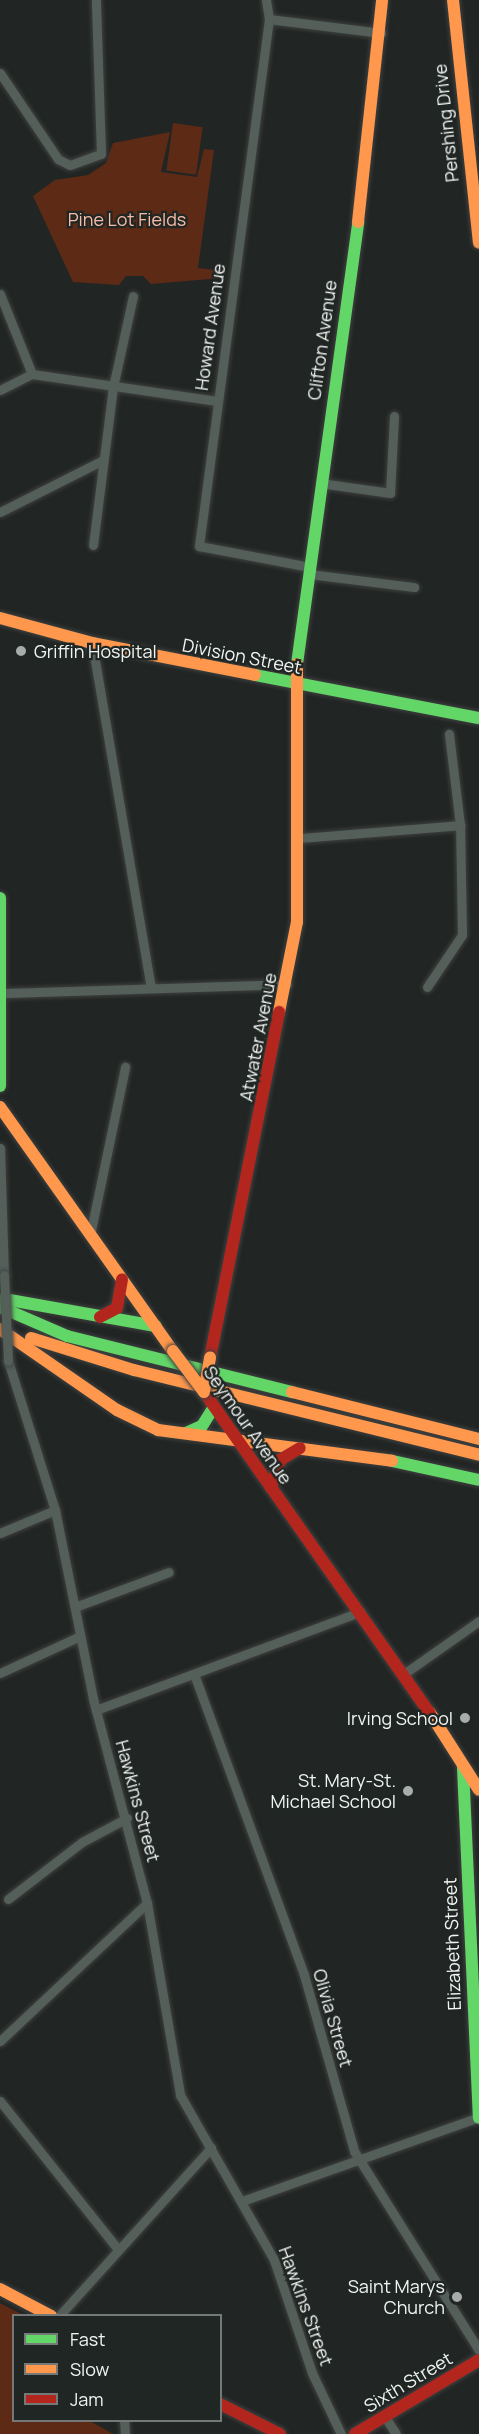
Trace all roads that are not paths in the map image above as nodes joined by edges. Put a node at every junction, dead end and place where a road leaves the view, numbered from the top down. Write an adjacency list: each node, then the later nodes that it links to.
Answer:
1 (96, 0): 7 (street)
2 (266, 0): 5 (street, Howard Avenue)
3 (382, 0): 6 (main road, Clifton Avenue)
4 (453, 0): 8 (main road, Pershing Drive)
5 (269, 18): 6 (street); 14 (street, Howard Avenue)
6 (381, 33): 17 (main road, Clifton Avenue)
7 (0, 73)
8 (479, 243)
9 (0, 294): 11 (street)
10 (133, 296): 12 (street)
11 (32, 374): 12 (street); 13 (street)
12 (113, 387): 14 (street); 16 (street)
13 (0, 390)
14 (217, 401): 20 (street, Howard Avenue)
15 (394, 416): 17 (street)
16 (103, 460): 18 (street); 19 (street)
17 (320, 483): 20 (main road, Clifton Avenue)
18 (0, 512)
19 (93, 545)
20 (309, 570): 21 (street); 24 (main road, Clifton Avenue)
21 (414, 587)
22 (0, 618): 23 (main road, Division Street)
23 (92, 643): 24 (main road, Division Street); 31 (street)
24 (294, 685): 25 (main road, Division Street); 28 (main road, Atwater Avenue)
25 (479, 718)
26 (449, 734): 27 (street)
27 (459, 825): 28 (street); 32 (street)
28 (300, 838): 30 (main road, Atwater Avenue)
29 (0, 898): 33 (main road)
30 (287, 984): 31 (street); 47 (main road, Atwater Avenue, bridge)
31 (151, 987): 33 (street)
32 (427, 987)
33 (4, 993): 35 (main road)
34 (125, 1067): 38 (street)
35 (0, 1086)
36 (0, 1107): 38 (main road, Seymour Avenue)
37 (0, 1148): 45 (street, Hawkins Street, bridge)
38 (90, 1235): 39 (main road, Seymour Avenue)
39 (122, 1279): 42 (main road); 43 (main road, Seymour Avenue)
40 (0, 1298): 42 (main road)
41 (0, 1307): 50 (main road)
42 (99, 1317): 43 (main road)
43 (156, 1326): 47 (main road, Seymour Avenue, bridge)
44 (0, 1327): 48 (main road); 52 (main road)
45 (10, 1372): 46 (street); 55 (street, Hawkins Street)
46 (0, 1377)
47 (209, 1399): 48 (main road); 49 (main road, Seymour Avenue)
48 (179, 1434): 49 (main road)
49 (236, 1440): 51 (main road); 54 (main road, Seymour Avenue)
50 (479, 1440)
51 (300, 1448): 53 (main road); 54 (main road)
52 (479, 1455)
53 (479, 1480)
54 (271, 1488): 59 (main road, Seymour Avenue)
55 (55, 1510): 56 (street); 58 (street, Hawkins Street)
56 (0, 1533)
57 (169, 1572): 58 (street)
58 (75, 1606): 61 (street, Hawkins Street)
59 (360, 1612): 63 (main road, Seymour Avenue); 64 (street)
60 (479, 1621): 63 (street)
61 (80, 1636): 62 (street); 65 (street, Hawkins Street)
62 (0, 1673)
63 (405, 1673): 66 (main road, Seymour Avenue)
64 (194, 1674): 65 (street); 75 (street, Olivia Street)
65 (96, 1710): 68 (street, Hawkins Street)
66 (463, 1768): 67 (main road, Seymour Avenue); 73 (main road, Elizabeth Street)
67 (479, 1790)
68 (127, 1818): 69 (street); 70 (street, Hawkins Street)
69 (8, 1899)
70 (147, 1903): 71 (street); 74 (street, Hawkins Street)
71 (0, 2041)
72 (0, 2101): 77 (street)
73 (479, 2117): 75 (street)
74 (212, 2148): 76 (street, Hawkins Street); 77 (street)
75 (360, 2158): 76 (street); 81 (street, Olivia Street)
76 (242, 2200): 86 (street, Hawkins Street)
77 (117, 2248): 80 (street)
78 (0, 2289): 79 (main road)
79 (47, 2314)
80 (61, 2314)
81 (479, 2350)
82 (479, 2360): 84 (main road, Sixth Street)
83 (222, 2404): 85 (main road)
84 (385, 2417): 87 (main road, Sixth Street); 88 (street)
85 (280, 2434)
86 (341, 2434)
87 (355, 2434)
88 (396, 2434)

